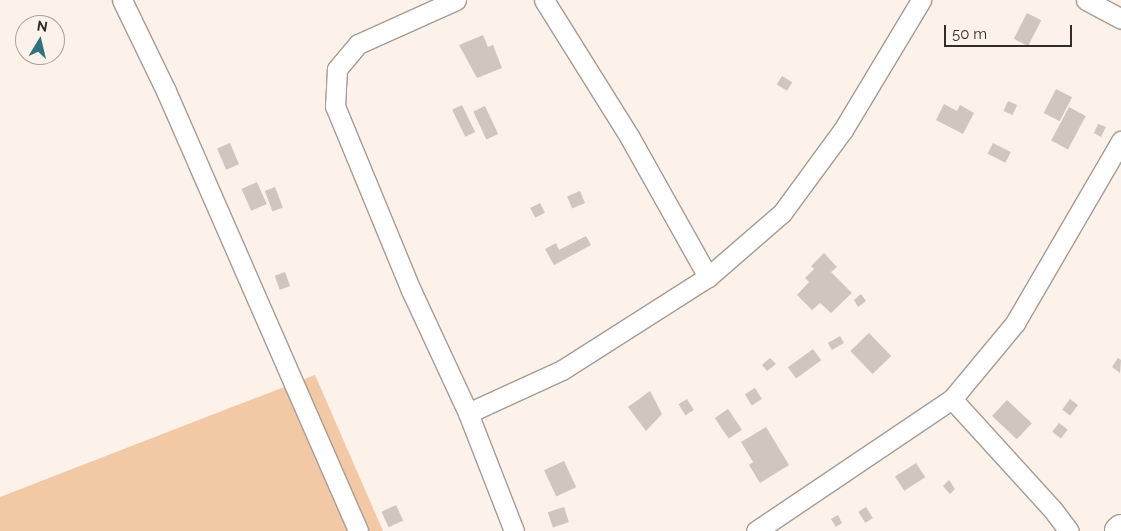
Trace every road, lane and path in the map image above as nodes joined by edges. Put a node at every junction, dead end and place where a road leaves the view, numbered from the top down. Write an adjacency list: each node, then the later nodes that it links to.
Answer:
1 (122, 0): 11 (street)
2 (456, 0): 10 (street)
3 (544, 0): 8 (street)
4 (921, 0): 8 (street)
5 (1086, 0): 6 (street)
6 (1121, 19)
7 (1121, 141): 9 (street)
8 (708, 277): 10 (street)
9 (952, 399): 13 (street); 14 (street)
10 (468, 413): 12 (street)
11 (358, 531)
12 (514, 531)
13 (756, 531)
14 (1069, 531)

